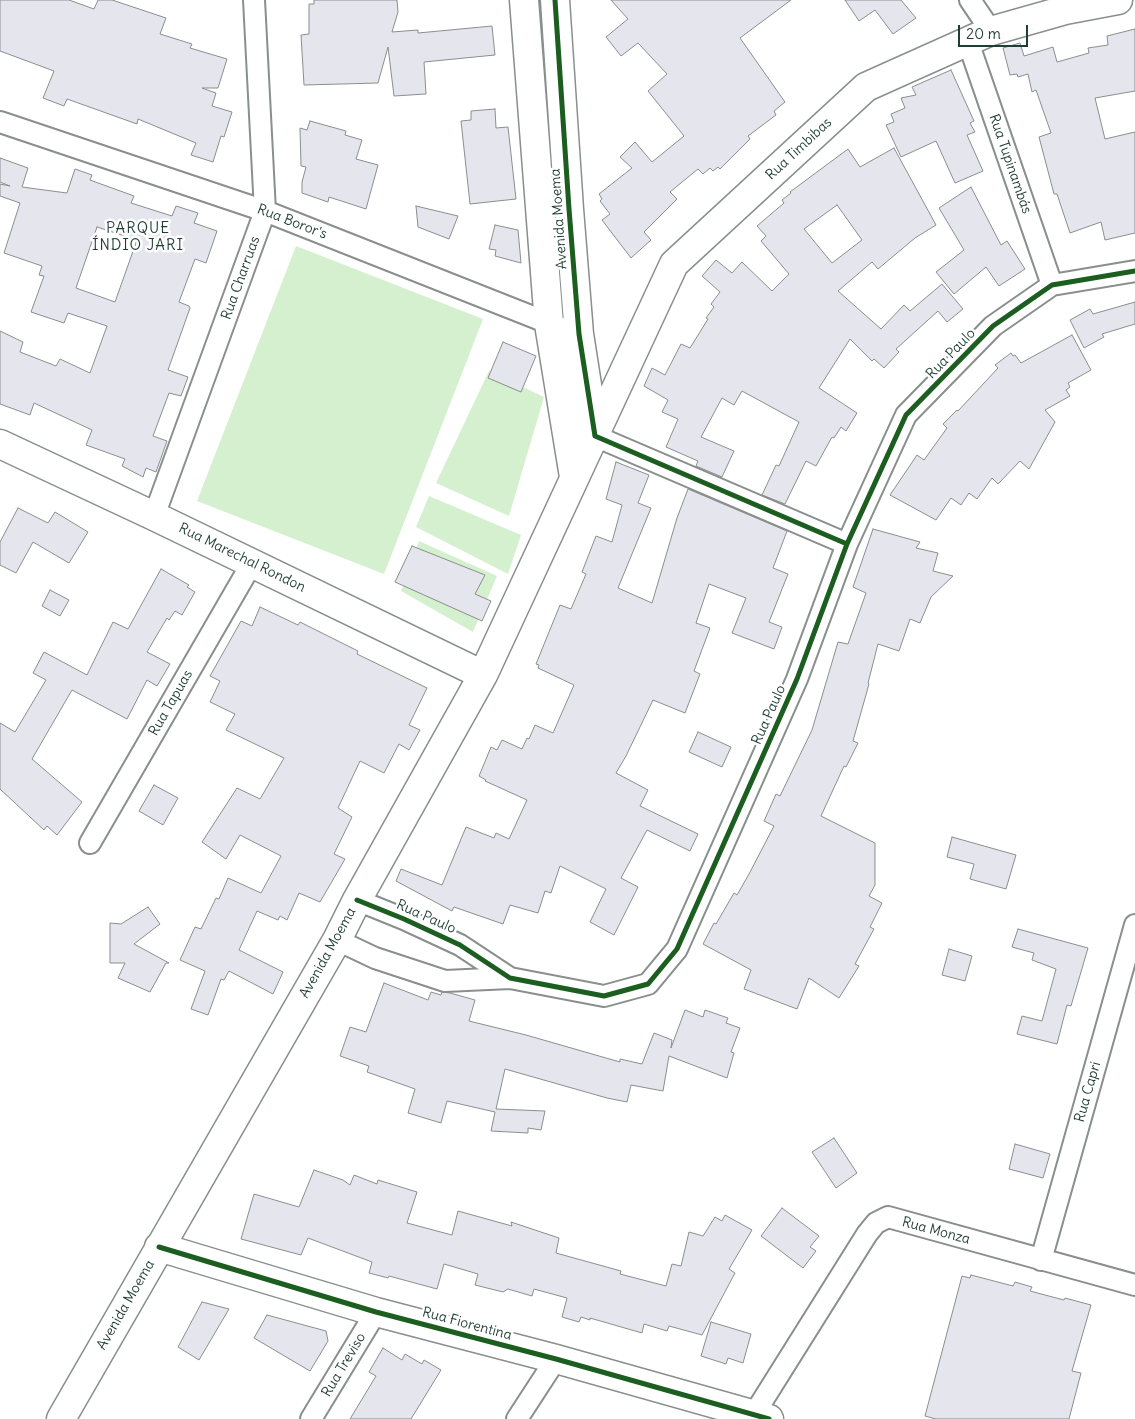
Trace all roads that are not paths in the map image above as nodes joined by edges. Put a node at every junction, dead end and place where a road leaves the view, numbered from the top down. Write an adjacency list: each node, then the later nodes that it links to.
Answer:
1 (254, 0): 8 (street, Rua Charruas)
2 (524, 0): 11 (street, Avenida Moema)
3 (555, 0): 12 (street, Avenida Moema)
4 (970, 0): 6 (street, Rua Tupinambás)
5 (1118, 0): 6 (street, Rua Timbibas)
6 (979, 37): 10 (street, Rua Tupinambás); 13 (street, Rua Timbibas)
7 (0, 122): 8 (street, Rua Boror's)
8 (265, 211): 11 (street, Rua Boror's); 16 (street, Rua Charruas)
9 (1135, 271): 10 (street, Rua Paulo)
10 (1052, 285): 17 (street, Rua Paulo)
11 (549, 324): 12 (street, Rua Boror's); 15 (street, Avenida Moema)
12 (579, 334): 13 (street, Avenida Moema)
13 (595, 436): 15 (street, Avenida Moema); 17 (street)
14 (0, 444): 16 (street, Rua Marechal Rondon)
15 (574, 477): 19 (street, Avenida Moema)
16 (154, 516): 18 (street, Rua Marechal Rondon)
17 (847, 544): 25 (street, Rua Paulo)
18 (252, 564): 19 (street, Rua Marechal Rondon); 20 (street, Rua Tapuas)
19 (483, 675): 21 (street, Avenida Moema)
20 (90, 843)
21 (357, 900): 23 (street, Avenida Moema); 25 (street, Rua Paulo)
22 (1135, 925): 24 (street, Rua Capri)
23 (337, 940): 25 (street, Rua Paulo); 26 (street, Avenida Moema)
24 (1129, 970): 27 (street, Rua Capri)
25 (510, 978)
26 (159, 1247): 29 (street, Rua Fiorentina); 32 (street, Avenida Moema)
27 (1041, 1260): 28 (street, Rua Monza); 31 (street, Rua Monza)
28 (1135, 1285)
29 (376, 1312): 30 (street, Rua Fiorentina); 33 (street, Rua Treviso)
30 (556, 1359): 31 (street, Rua Fiorentina); 34 (street)
31 (758, 1418)
32 (61, 1419)
33 (311, 1419)
34 (517, 1419)

